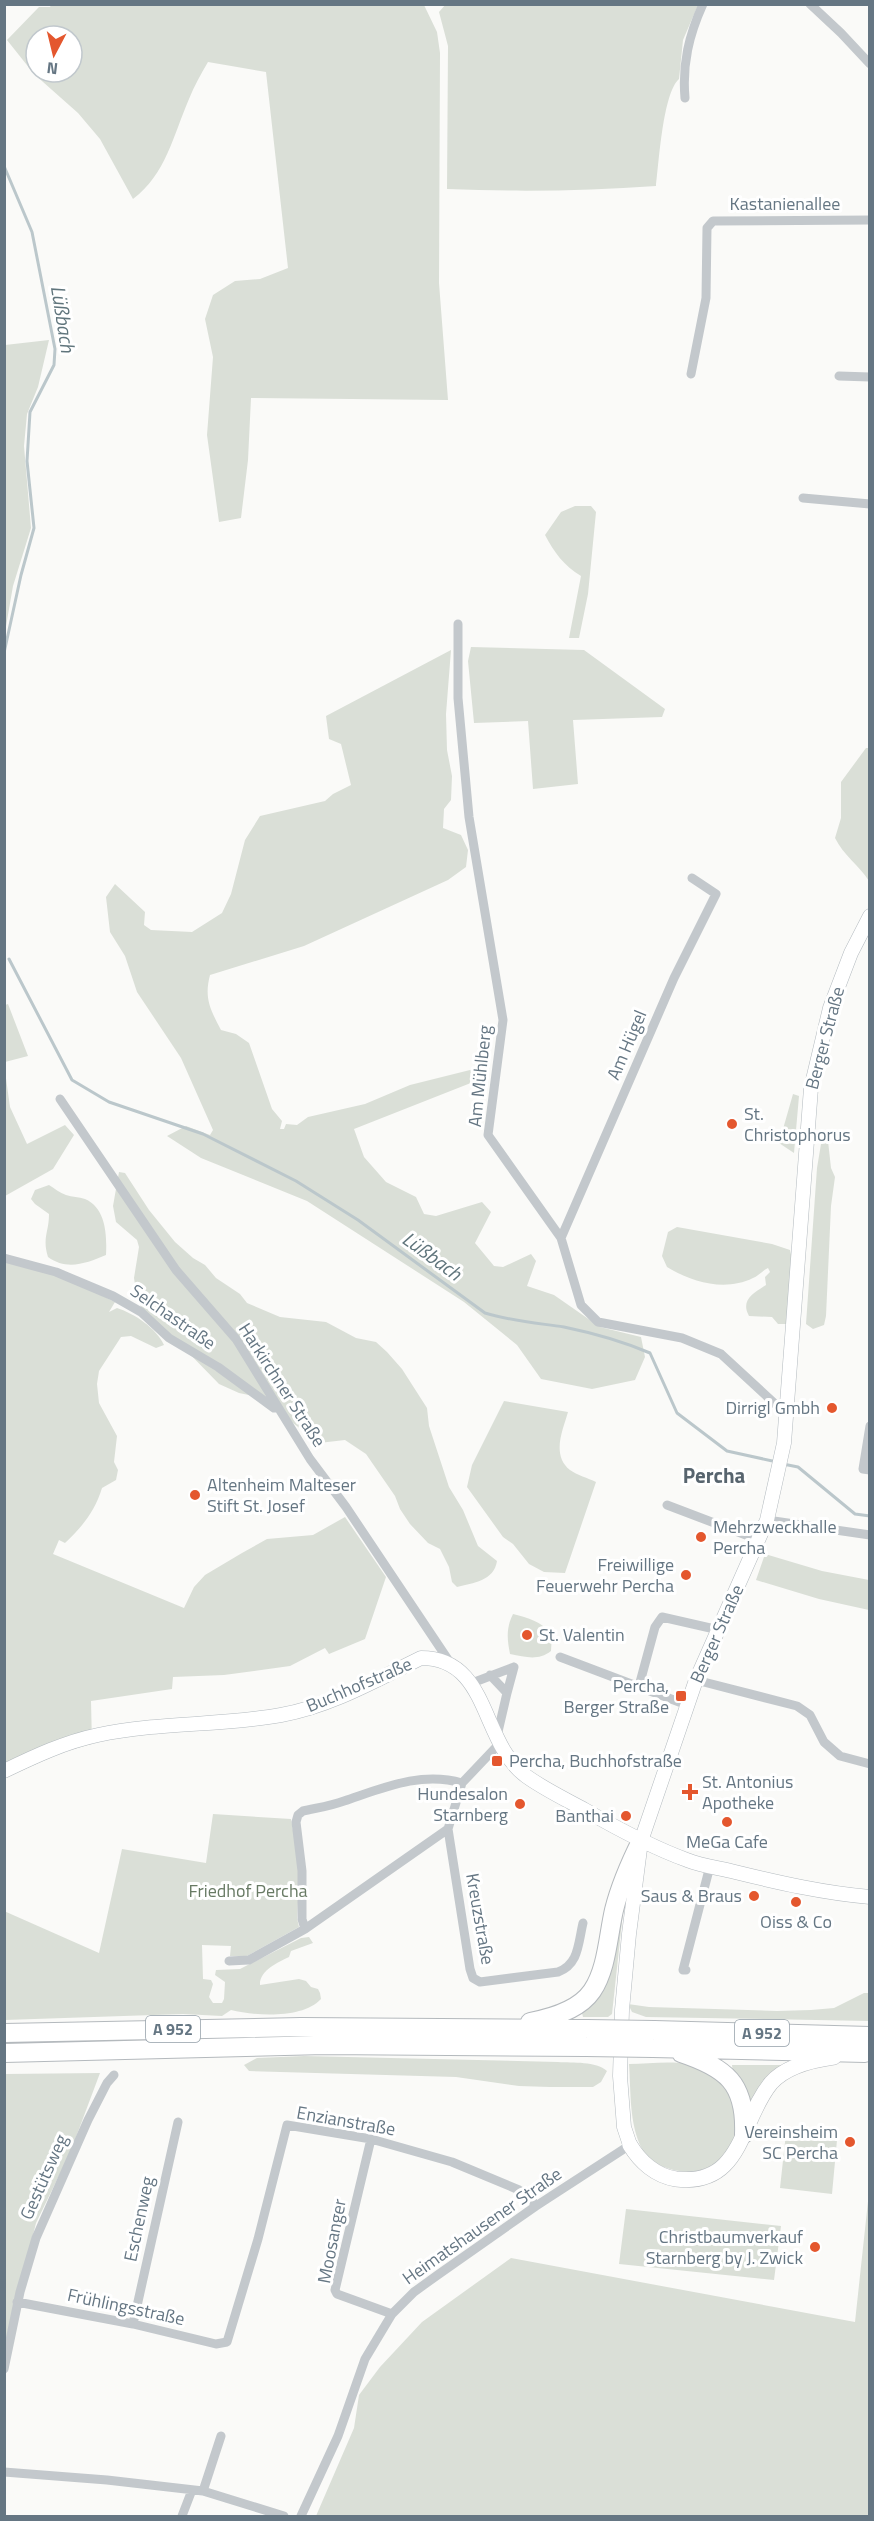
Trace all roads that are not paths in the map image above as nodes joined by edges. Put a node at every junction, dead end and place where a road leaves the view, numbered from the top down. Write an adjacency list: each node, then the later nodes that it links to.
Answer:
1 (703, 4): 4 (street)
2 (810, 4): 3 (street)
3 (870, 64)
4 (685, 98)
5 (870, 220): 6 (street, Kastanienallee)
6 (691, 374)
7 (838, 376): 8 (street)
8 (870, 377)
9 (803, 498): 10 (street)
10 (870, 504)
11 (458, 624): 15 (street, Am Mühlberg)
12 (692, 878): 15 (street, Am Hügel)
13 (870, 916): 18 (main road, Berger Straße)
14 (60, 1099): 17 (street, Harkirchner Straße)
15 (561, 1238): 18 (street, Am Mühlberg)
16 (4, 1258): 17 (street, Selchastraße)
17 (279, 1411): 27 (street, Harkirchner Straße)
18 (786, 1414): 22 (main road, Berger Straße)
19 (870, 1426): 20 (street)
20 (870, 1470)
21 (667, 1505): 24 (street)
22 (767, 1520): 23 (street); 24 (main road, Berger Straße)
23 (870, 1535)
24 (759, 1540): 25 (main road, Berger Straße)
25 (719, 1630): 29 (main road, Berger Straße); 31 (street)
26 (560, 1657): 31 (street)
27 (451, 1664): 30 (main road); 36 (main road, Buchhofstraße)
28 (490, 1675): 30 (street); 32 (street); 32 (street)
29 (696, 1680): 33 (main road, Berger Straße); 35 (street)
30 (472, 1683): 34 (main road)
31 (639, 1686): 33 (street)
32 (507, 1693): 34 (street)
33 (687, 1705): 39 (main road, Berger Straße)
34 (498, 1741): 37 (street, Kreuzstraße); 39 (main road)
35 (870, 1764)
36 (4, 1771)
37 (462, 1782): 38 (street, Kreuzstraße); 43 (street)
38 (448, 1829): 42 (street, Kreuzstraße); 43 (street)
39 (641, 1841): 40 (main road); 46 (highway); 56 (main road, Berger Straße)
40 (710, 1866): 41 (main road); 45 (street)
41 (870, 1897)
42 (583, 1923)
43 (305, 1929): 44 (street)
44 (229, 1961)
45 (686, 1970)
46 (481, 2028): 47 (highway, A 952); 48 (highway, A 952)
47 (4, 2033)
48 (586, 2038): 49 (highway, A 952, bridge); 51 (highway, A 952)
49 (657, 2042): 50 (highway, A 952); 54 (highway)
50 (868, 2048): 54 (main road)
51 (4, 2053)
52 (114, 2075): 58 (street, Gestütsweg)
53 (178, 2122): 60 (street, Eschenweg)
54 (744, 2134): 56 (main road)
55 (371, 2139): 57 (street, Enzianstraße); 59 (street, Moosanger); 61 (street, Enzianstraße)
56 (630, 2145): 57 (street, Heimatshausener Straße)
57 (536, 2206): 59 (street, Heimatshausener Straße)
58 (17, 2302): 60 (street, Frühlingsstraße); 62 (street, Gestütsweg)
59 (392, 2314): 69 (street, Heimatshausener Straße)
60 (133, 2324): 61 (street, Frühlingsstraße)
61 (227, 2342)
62 (4, 2369)
63 (221, 2436): 66 (street)
64 (4, 2472): 65 (street)
65 (192, 2490): 66 (street); 67 (street)
66 (203, 2491): 68 (street)
67 (182, 2517)
68 (284, 2517)
69 (301, 2517)

